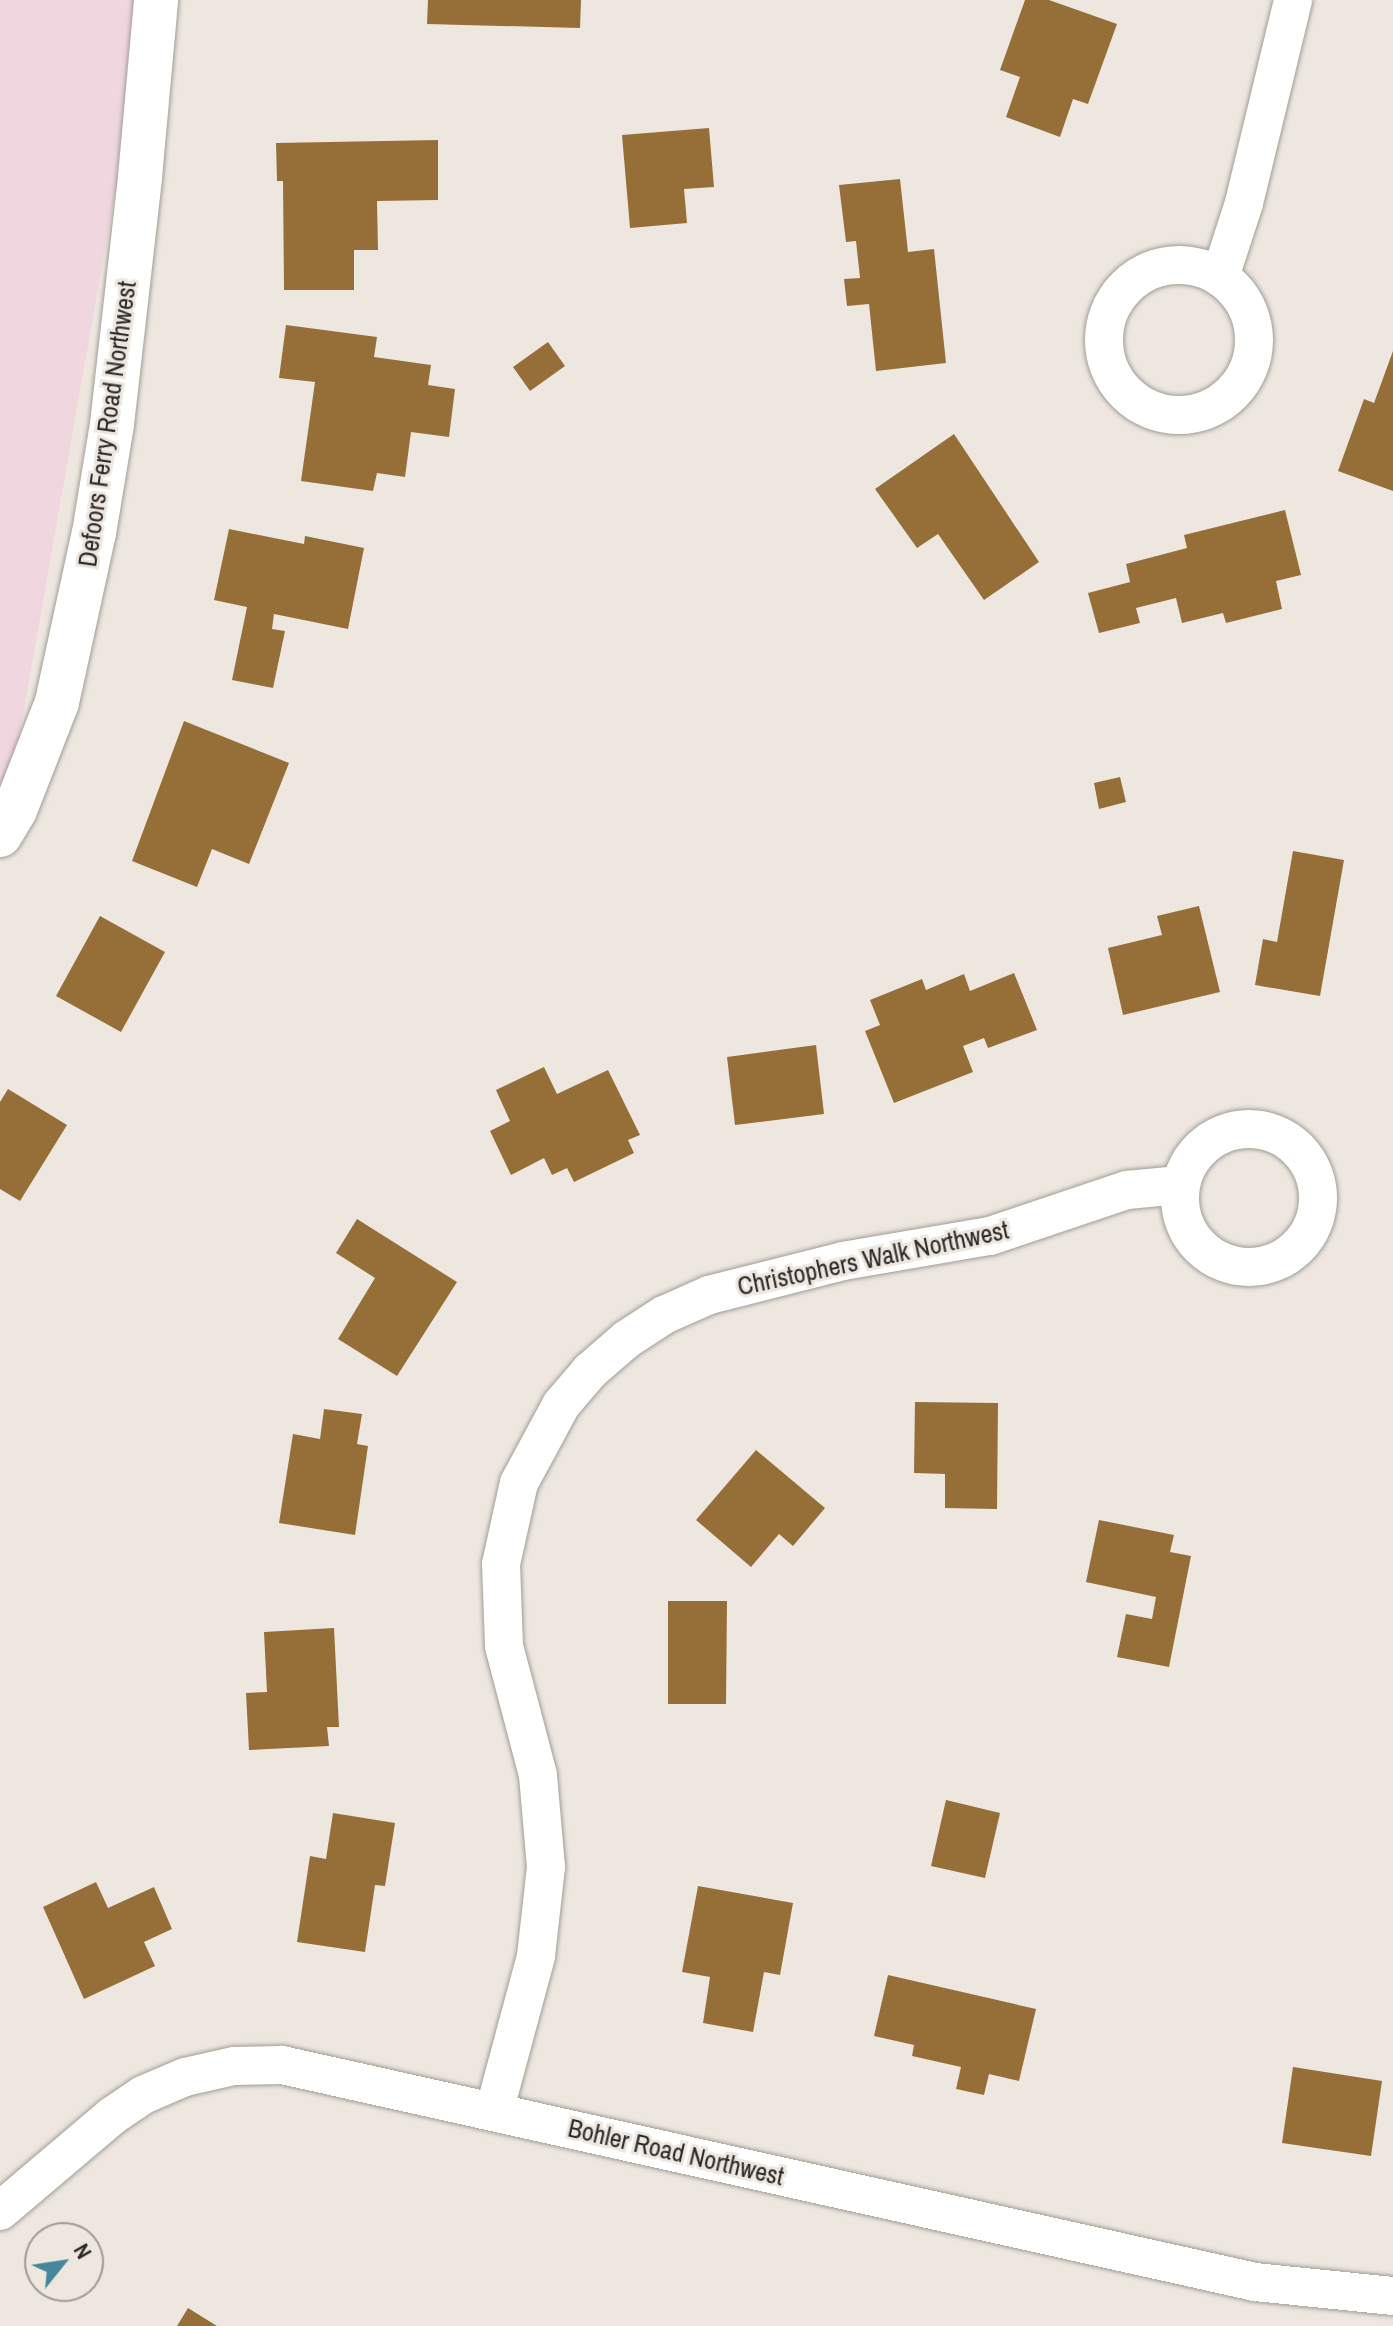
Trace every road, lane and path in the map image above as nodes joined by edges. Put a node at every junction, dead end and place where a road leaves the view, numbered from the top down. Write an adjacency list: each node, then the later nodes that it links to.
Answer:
1 (156, 0): 4 (street, Defoors Ferry Road Northwest)
2 (1293, 0): 3 (street)
3 (1220, 277)
4 (0, 835)
5 (1180, 1185): 6 (street, Christophers Walk Northwest)
6 (494, 2112): 7 (street, Bohler Road Northwest); 8 (street, Bohler Road Northwest)
7 (0, 2211)
8 (1393, 2296)

